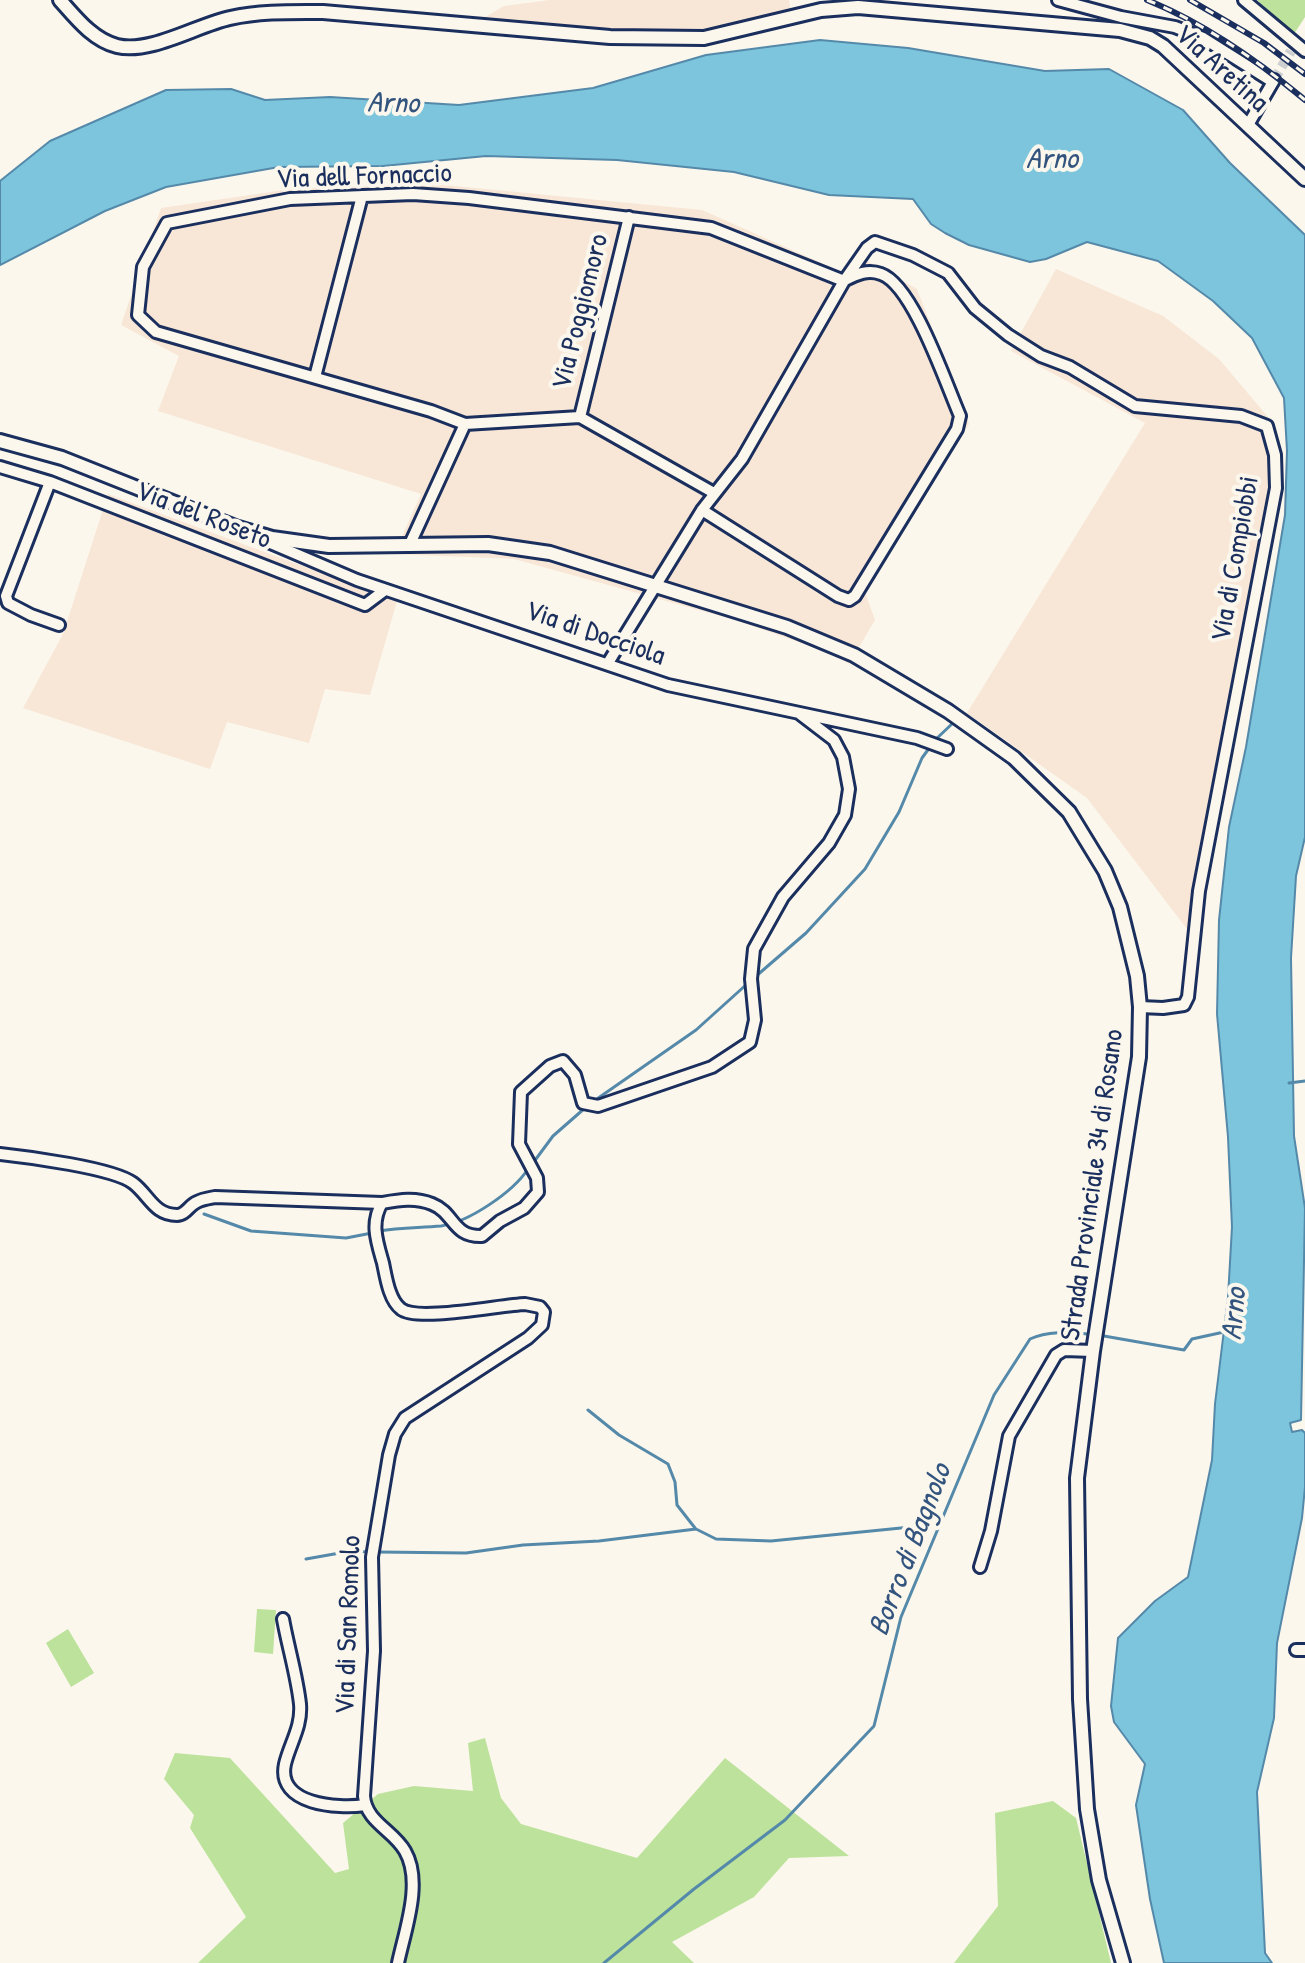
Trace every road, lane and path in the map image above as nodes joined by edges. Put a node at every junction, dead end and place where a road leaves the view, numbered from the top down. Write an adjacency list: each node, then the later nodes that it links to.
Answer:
1 (60, 0): 4 (main road, Via Aretina)
2 (1058, 0): 6 (street)
3 (1244, 0): 5 (street)
4 (832, 4): 6 (main road, Via Aretina)
5 (1297, 49)
6 (1248, 125): 7 (main road, Via Aretina)
7 (1305, 179)
8 (362, 196): 9 (street, Via dell Fornaccio); 11 (street); 11 (street, Via dell Fornaccio)
9 (629, 217): 10 (street, Via dell Fornaccio); 12 (street, Via Poggiomoro)
10 (844, 281): 17 (street, Via di Compiobbi); 18 (street); 27 (street, Via di Compiobbi)
11 (315, 377): 13 (street, Via dell Fornaccio)
12 (580, 417): 13 (street); 17 (street)
13 (465, 424): 20 (street)
14 (0, 441): 19 (main road, Strada Provinciale 34 di Rosano)
15 (0, 467): 16 (street, Via del Roseto)
16 (50, 482): 22 (street, Via del Roseto); 23 (street)
17 (714, 493): 18 (street, Via di Compiobbi)
18 (702, 510): 21 (street, Via di Compiobbi)
19 (238, 528): 20 (main road, Strada Provinciale 34 di Rosano); 22 (street, Via di Docciola)
20 (410, 544): 21 (main road, Strada Provinciale 34 di Rosano)
21 (655, 584): 24 (street, Via di Compiobbi); 27 (main road, Strada Provinciale 34 di Rosano)
22 (385, 590): 24 (street, Via di Docciola)
23 (59, 625)
24 (608, 663): 25 (street, Via di Docciola)
25 (800, 714): 26 (street, Via di Docciola); 29 (street)
26 (947, 749)
27 (1140, 1007): 30 (main road, Strada Provinciale 34 di Rosano)
28 (0, 1154): 29 (street)
29 (382, 1203): 33 (street, Via di San Romolo)
30 (1093, 1351): 31 (street); 35 (main road, Strada Provinciale 34 di Rosano)
31 (980, 1567)
32 (283, 1619): 33 (street)
33 (365, 1805): 34 (street)
34 (398, 1963)
35 (1123, 1963)

